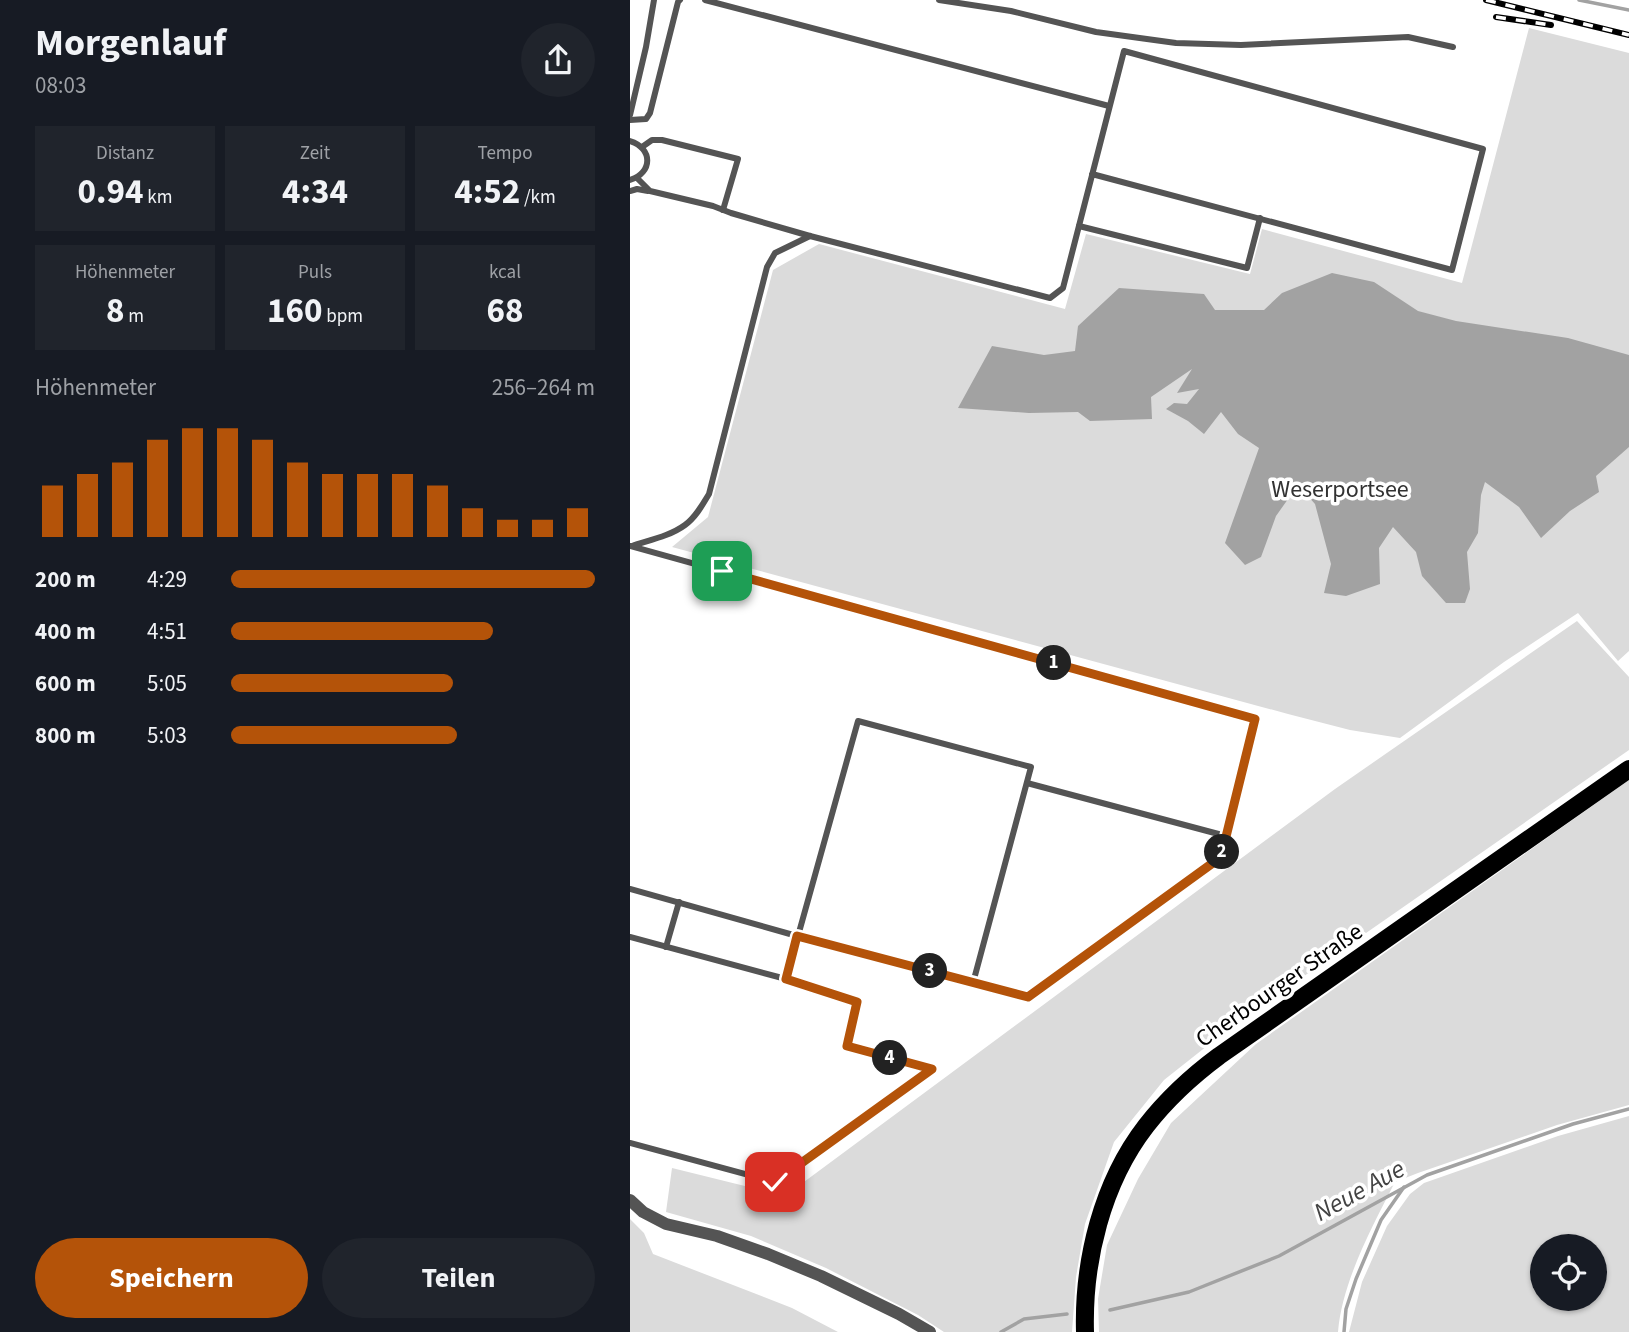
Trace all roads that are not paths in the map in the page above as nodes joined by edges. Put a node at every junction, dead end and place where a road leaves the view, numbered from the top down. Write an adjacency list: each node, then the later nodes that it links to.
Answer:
1 (654, 0): 7 (lane)
2 (680, 0): 7 (lane)
3 (705, 0): 6 (lane)
4 (939, 0): 5 (lane)
5 (1453, 47)
6 (1109, 106): 10 (lane); 15 (lane)
7 (630, 118)
8 (630, 141): 9 (lane)
9 (642, 147): 11 (lane); 14 (lane)
10 (1092, 174): 15 (lane); 16 (lane)
11 (634, 179): 13 (lane)
12 (630, 191): 13 (lane)
13 (650, 191): 14 (lane)
14 (723, 210): 17 (lane)
15 (1260, 218): 16 (lane)
16 (1079, 226): 17 (lane)
17 (810, 236): 18 (lane)
18 (631, 546): 21 (lane)
19 (1629, 769): 32 (main road, Cherbourger Straße)
20 (1027, 783): 21 (lane); 24 (lane); 28 (lane)
21 (1226, 836): 28 (lane)
22 (630, 889): 23 (lane)
23 (679, 902): 24 (lane); 26 (lane)
24 (797, 936): 27 (lane); 28 (lane)
25 (630, 937): 26 (lane)
26 (666, 947): 27 (lane)
27 (786, 979): 29 (lane)
28 (973, 983)
29 (630, 1143)
30 (630, 1200): 31 (street)
31 (930, 1332)
32 (1085, 1332)

